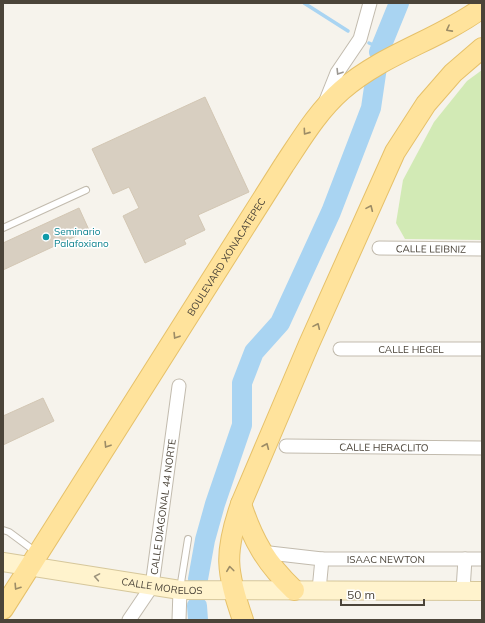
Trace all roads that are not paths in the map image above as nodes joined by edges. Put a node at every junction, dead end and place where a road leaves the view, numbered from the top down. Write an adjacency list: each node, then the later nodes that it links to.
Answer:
1 (370, 3): 4 (street, one-way to 4)
2 (482, 8): 4 (main road, BOULEVARD XONACATEPEC, one-way to 4)
3 (482, 48): 14 (main road, one-way to 3)
4 (322, 110): 21 (main road, BOULEVARD XONACATEPEC, one-way to 21)
5 (86, 190): 6 (lane)
6 (3, 228)
7 (379, 248): 8 (street, CALLE LEIBNIZ)
8 (482, 249)
9 (340, 349): 10 (street, CALLE HEGEL)
10 (482, 349)
11 (179, 386): 23 (street, CALLE DIAGONAL 44 NORTE)
12 (286, 446): 13 (street, CALLE HERACLITO)
13 (482, 448)
14 (241, 504): 17 (main road); 28 (main road, one-way to 14)
15 (3, 530): 21 (lane)
16 (188, 539): 24 (lane)
17 (261, 552): 18 (street, ISAAC NEWTON); 25 (main road)
18 (322, 559): 19 (street, ISAAC NEWTON); 26 (street)
19 (465, 559): 20 (street, ISAAC NEWTON); 27 (street)
20 (482, 559)
21 (34, 560): 22 (main road, CALLE MORELOS); 23 (main road, CALLE MORELOS, one-way to 21); 30 (main road, BOULEVARD XONACATEPEC, one-way to 30)
22 (3, 562)
23 (152, 586): 24 (main road, CALLE MORELOS); 31 (street, CALLE DIAGONAL 44 NORTE)
24 (180, 590): 28 (main road, CALLE MORELOS); 32 (street)
25 (294, 590): 26 (main road, CALLE MORELOS); 28 (main road, CALLE MORELOS)
26 (319, 590): 27 (main road, CALLE MORELOS)
27 (464, 590): 29 (main road, CALLE MORELOS)
28 (233, 591): 33 (main road)
29 (482, 591)
30 (3, 608)
31 (129, 620)
32 (179, 620)
33 (243, 620)

